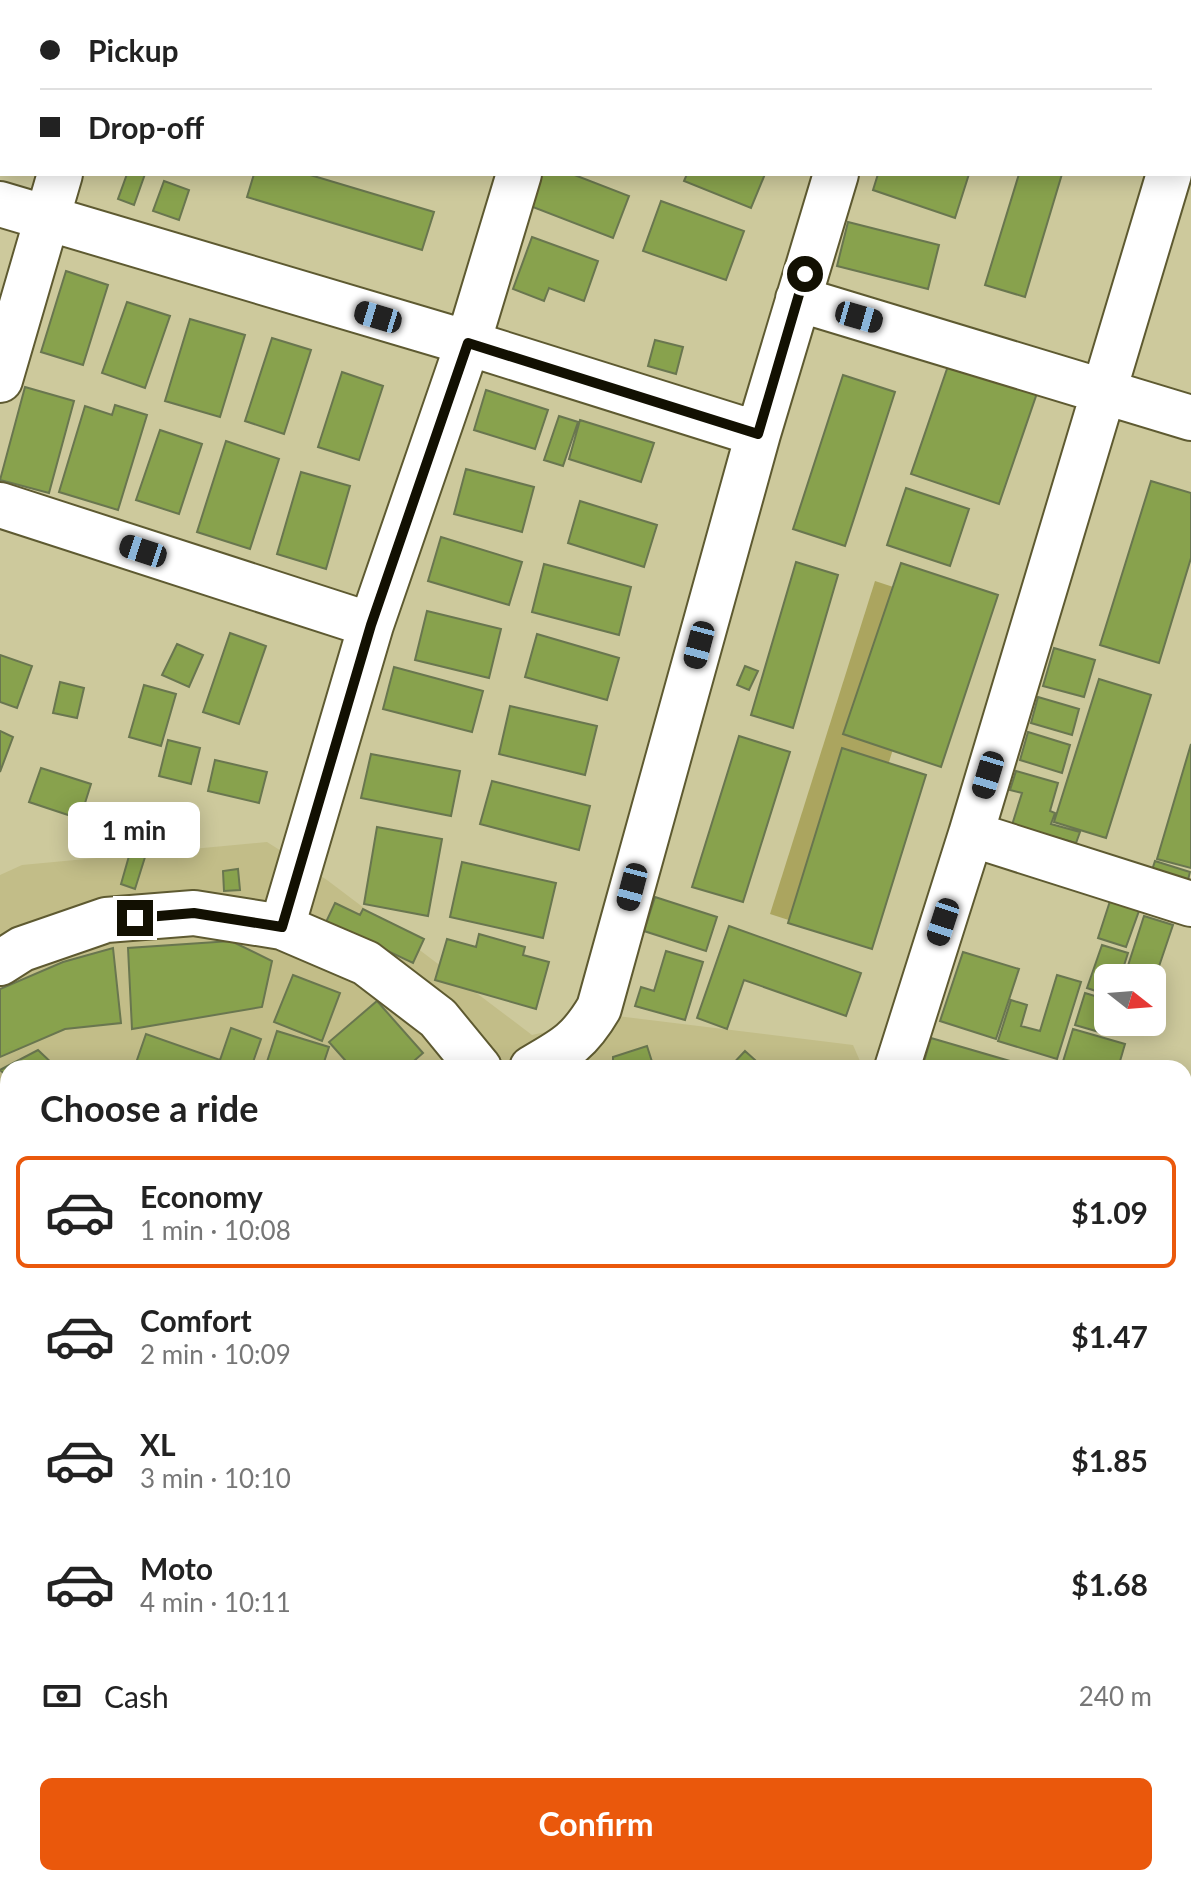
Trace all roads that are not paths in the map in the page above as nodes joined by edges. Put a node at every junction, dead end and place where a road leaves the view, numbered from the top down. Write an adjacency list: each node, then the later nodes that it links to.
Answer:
1 (59, 176): 6 (street)
2 (518, 176): 8 (street)
3 (835, 176): 7 (street)
4 (1168, 176): 10 (street)
5 (0, 204): 6 (street)
6 (46, 219): 8 (street); 9 (street)
7 (798, 299): 10 (street); 12 (street)
8 (468, 343): 12 (street); 14 (street)
9 (0, 380)
10 (1103, 389): 11 (street); 15 (street)
11 (1191, 418)
12 (758, 434): 20 (street)
13 (0, 505): 14 (street)
14 (371, 625): 17 (street)
15 (971, 834): 16 (street); 21 (street)
16 (1191, 904)
17 (282, 927): 18 (street); 19 (street)
18 (0, 963)
19 (472, 1060)
20 (545, 1060)
21 (900, 1060)

